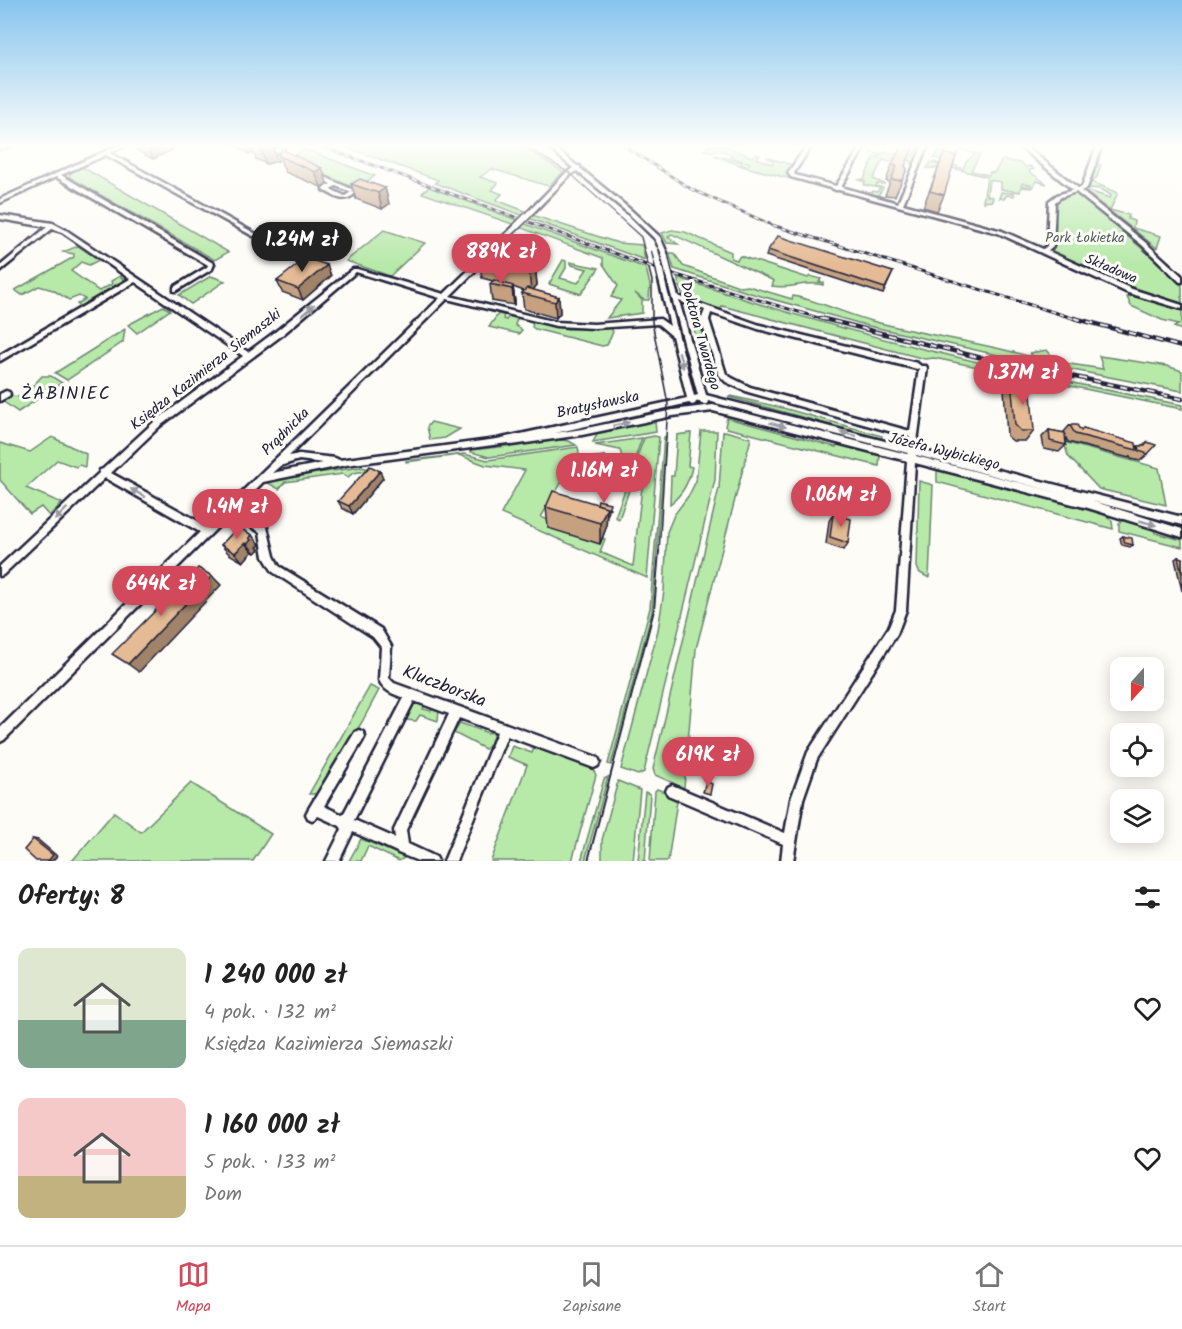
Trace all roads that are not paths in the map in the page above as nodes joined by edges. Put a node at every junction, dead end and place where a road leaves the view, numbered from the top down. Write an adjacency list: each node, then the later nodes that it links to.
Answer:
1 (37, 185): 13 (street)
2 (74, 185): 25 (street)
3 (164, 185): 19 (street)
4 (559, 185): 17 (street, Prądnicka, bridge)
5 (599, 185): 18 (street, Doktora Twardego)
6 (825, 185): 11 (street, Składowa)
7 (839, 185): 11 (street)
8 (909, 185): 14 (street)
9 (1072, 185): 12 (street)
10 (1085, 185): 12 (street)
11 (837, 189): 14 (street, Składowa)
12 (1078, 190): 20 (street); 23 (street)
13 (0, 201)
14 (900, 205): 20 (street, Składowa)
15 (0, 218): 16 (street)
16 (53, 225): 21 (street); 22 (street)
17 (517, 226): 26 (street, Prądnicka)
18 (652, 232): 24 (street, Doktora Twardego, bridge); 30 (street, Doktora Twardego, bridge)
19 (255, 236)
20 (1042, 252): 28 (street, Składowa)
21 (0, 269)
22 (134, 280): 33 (street); 34 (street)
23 (1182, 280)
24 (671, 283): 27 (street, Doktora Twardego)
25 (177, 289)
26 (444, 297): 31 (street); 33 (street, Księdza Kazimierza Siemaszki, one-way to 26); 39 (street, Prądnicka)
27 (675, 297): 29 (street, Józefa Wybickiego); 35 (street, Doktora Twardego)
28 (1182, 307)
29 (709, 309): 38 (street, Józefa Wybickiego); 38 (street, Józefa Wybickiego)
30 (670, 310): 31 (street); 32 (street, Doktora Twardego)
31 (660, 321): 32 (street)
32 (674, 334): 36 (street, Doktora Twardego, one-way to 36)
33 (248, 356): 46 (street, Księdza Kazimierza Siemaszki)
34 (0, 358)
35 (704, 397): 36 (street, Bratysławska); 37 (street, Doktora Twardego); 41 (street, Józefa Wybickiego, one-way to 35)
36 (691, 399): 37 (street, Doktora Twardego); 40 (street, Bratysławska)
37 (698, 409): 40 (street, Bratysławska, one-way to 37); 41 (street, Józefa Wybickiego, one-way to 41)
38 (914, 435): 41 (street, Józefa Wybickiego)
39 (302, 438): 42 (street); 43 (street, Prądnicka)
40 (497, 442): 44 (street, Bratysławska)
41 (912, 455): 49 (street, Józefa Wybickiego); 51 (street, Józefa Wybickiego, one-way to 51); 61 (street)
42 (314, 458): 43 (street, Bratysławska); 44 (street, Bratysławska)
43 (282, 460): 45 (street); 47 (street, Prądnicka)
44 (346, 462): 45 (street, Bratysławska)
45 (303, 469): 47 (street, Bratysławska)
46 (103, 474): 50 (street, one-way to 46); 52 (street, Księdza Kazimierza Siemaszki, one-way to 52)
47 (261, 478): 48 (street, Prądnicka)
48 (228, 510): 50 (street, Prądnicka); 53 (street, Kluczborska)
49 (1182, 521)
50 (207, 531): 56 (street, Prądnicka)
51 (1182, 532)
52 (0, 572)
53 (411, 696): 54 (street, Kluczborska); 60 (street)
54 (456, 712): 55 (street, Kluczborska); 62 (street)
55 (504, 730): 58 (street, Kluczborska); 65 (street)
56 (0, 736)
57 (359, 736): 60 (street)
58 (594, 762)
59 (672, 791): 61 (street)
60 (347, 825): 62 (street); 63 (street)
61 (790, 842): 66 (street)
62 (396, 843): 64 (street)
63 (332, 861)
64 (432, 861)
65 (450, 861)
66 (787, 861)

